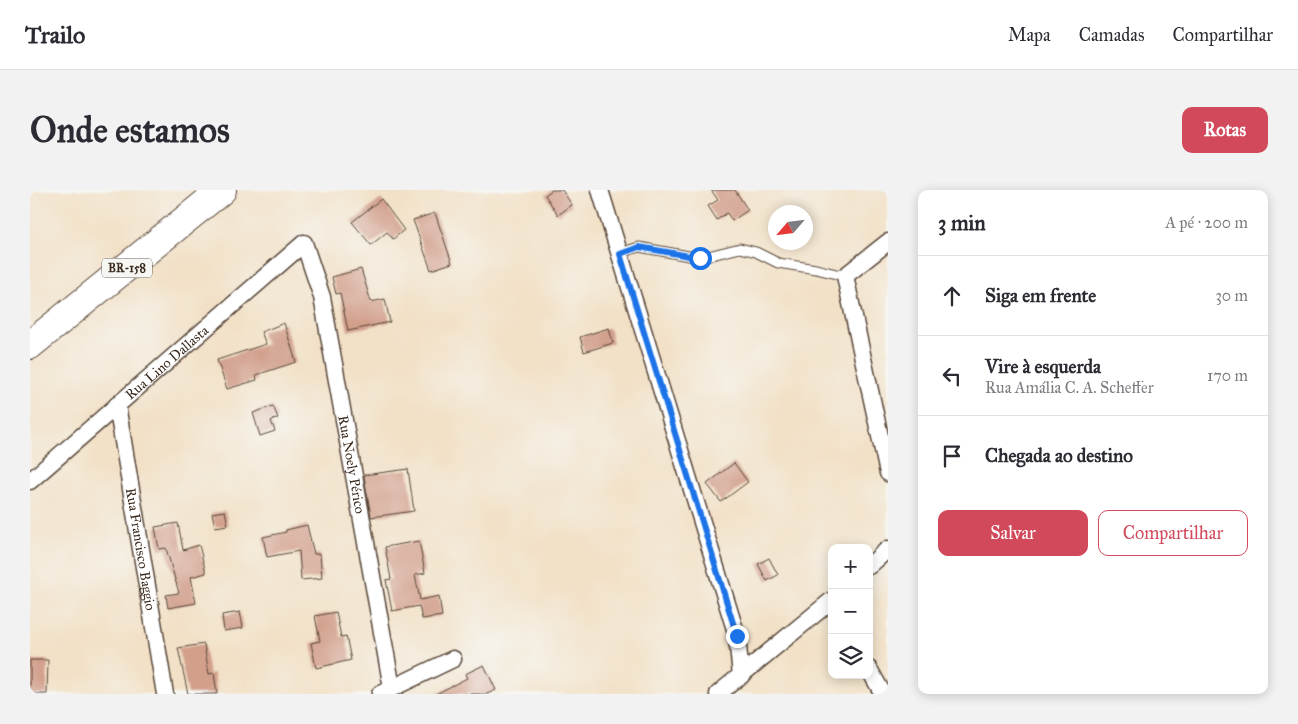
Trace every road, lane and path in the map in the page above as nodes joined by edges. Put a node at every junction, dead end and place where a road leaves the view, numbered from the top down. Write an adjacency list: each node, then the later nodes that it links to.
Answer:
1 (222, 190): 7 (highway, BR-158)
2 (600, 190): 5 (street)
3 (888, 242): 6 (street)
4 (304, 243): 8 (street, Rua Lino Dallasta); 17 (street, Rua Noely Périco)
5 (620, 254): 6 (lane); 15 (street)
6 (845, 276): 9 (street)
7 (30, 345)
8 (117, 405): 10 (street, Rua Lino Dallasta); 18 (street, Rua Francisco Baggio)
9 (888, 473)
10 (30, 481)
11 (888, 550): 12 (street)
12 (873, 563)
13 (828, 606): 15 (street)
14 (453, 659): 17 (street)
15 (741, 676): 19 (street)
16 (873, 676): 20 (street)
17 (386, 691)
18 (165, 694)
19 (718, 694)
20 (883, 694)

